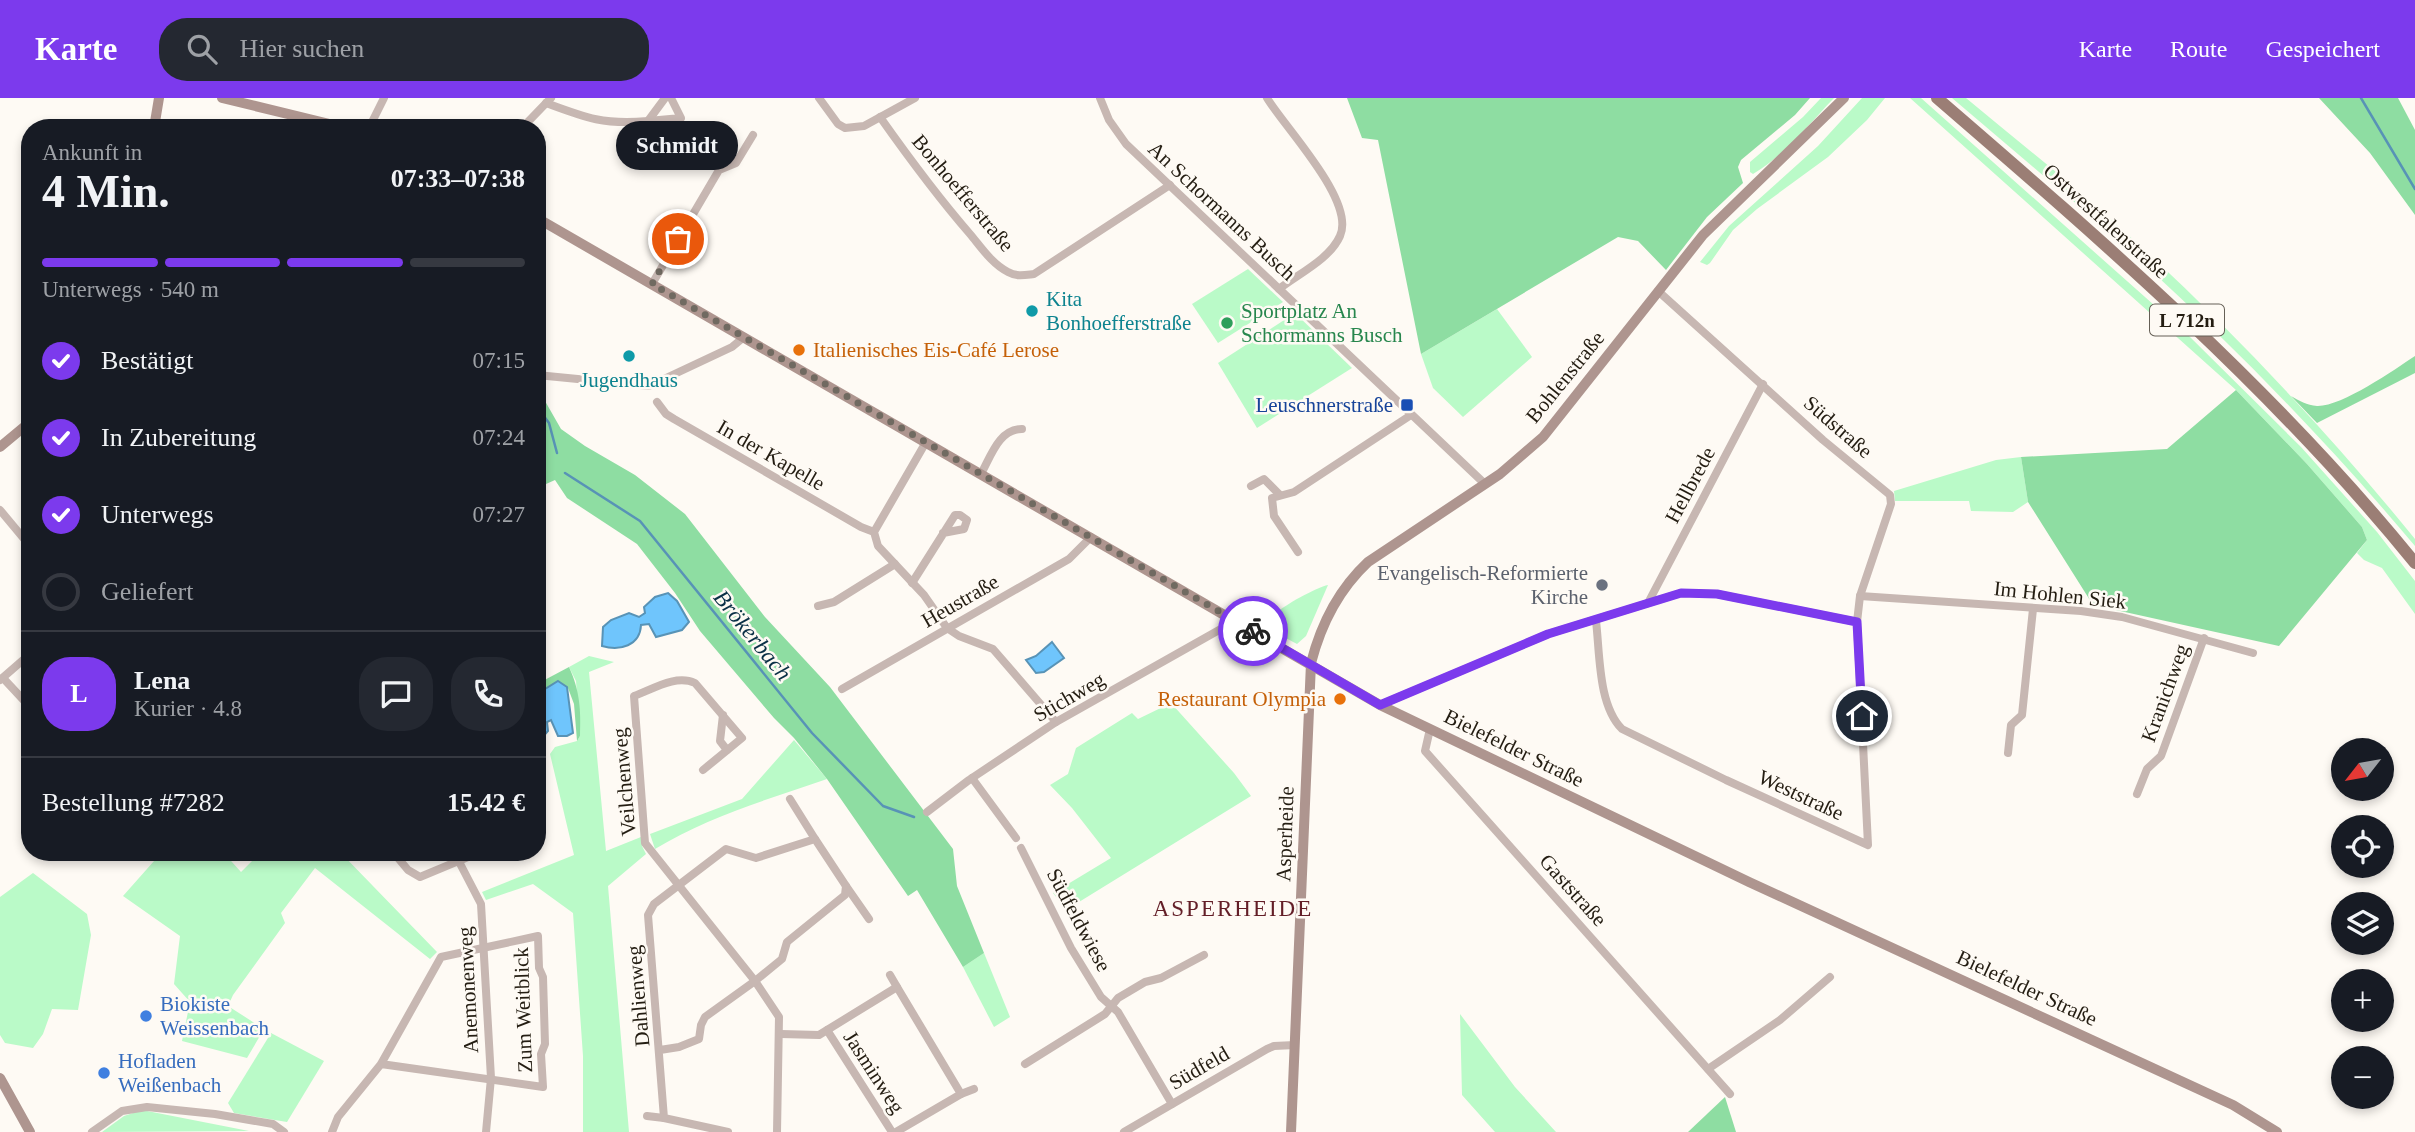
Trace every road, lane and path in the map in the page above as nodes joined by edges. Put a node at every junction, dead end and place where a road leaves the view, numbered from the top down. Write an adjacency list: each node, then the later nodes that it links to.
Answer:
1 (159, 98): 14 (main road)
2 (222, 98): 15 (main road)
3 (384, 98): 16 (street)
4 (665, 98): 18 (street)
5 (671, 98): 18 (street)
6 (915, 98): 13 (street)
7 (1100, 98): 20 (street, An Schormanns Busch)
8 (1267, 98): 23 (street)
9 (1844, 98): 24 (main road, Bohlenstraße)
10 (1937, 98): 44 (main road, Ostwestfalenstraße / L 712n)
11 (821, 99): 13 (street)
12 (548, 101): 17 (street); 18 (street)
13 (880, 117): 20 (street, Bonhoefferstraße)
14 (156, 119)
15 (309, 119)
16 (374, 119)
17 (531, 119)
18 (648, 121)
19 (753, 135): 22 (street)
20 (1170, 185): 23 (street, An Schormanns Busch)
21 (546, 223): 22 (main road, Bielefelder Straße)
22 (652, 284): 25 (main road, Bielefelder Straße)
23 (1279, 289): 29 (street, An Schormanns Busch)
24 (1661, 294): 27 (street, Südstraße); 35 (main road, Bohlenstraße)
25 (744, 337): 26 (street); 32 (main road, Bielefelder Straße)
26 (546, 376)
27 (1763, 384): 47 (street, Südstraße); 48 (street, Hellbrede)
28 (657, 402): 39 (street, In der Kapelle)
29 (1411, 415): 35 (street, An Schormanns Busch); 37 (street)
30 (1022, 429): 34 (street)
31 (21, 430): 33 (main road)
32 (926, 442): 34 (main road, Bielefelder Straße); 39 (street)
33 (0, 447)
34 (981, 474): 42 (main road, Bielefelder Straße)
35 (1485, 484): 58 (main road, Bohlenstraße)
36 (1251, 486): 37 (street)
37 (1276, 496): 43 (street)
38 (0, 510): 41 (street)
39 (874, 532): 45 (street)
40 (943, 533): 46 (street)
41 (21, 535)
42 (1091, 537): 51 (main road, Bielefelder Straße); 54 (street, Heustraße)
43 (1298, 552)
44 (2415, 563)
45 (895, 564): 46 (street); 49 (street)
46 (912, 583): 54 (street)
47 (1860, 596): 50 (street, Im Hohlen Siek); 53 (street, Südstraße)
48 (1647, 603): 52 (street); 53 (street)
49 (818, 606)
50 (2033, 609): 55 (street, Im Hohlen Siek); 67 (street)
51 (1235, 621): 58 (main road, Bielefelder Straße); 64 (street, Stichweg)
52 (1597, 621): 53 (street, Weststraße); 62 (street)
53 (1857, 622)
54 (947, 628): 60 (street, Heustraße); 64 (street)
55 (2204, 638): 56 (street, Im Hohlen Siek); 70 (street, Kranichweg)
56 (2253, 653)
57 (21, 662): 59 (street)
58 (1311, 663): 62 (main road, Bielefelder Straße); 90 (main road, Asperheide)
59 (1, 679): 61 (street)
60 (842, 689)
61 (21, 699)
62 (1380, 705): 65 (main road, Bielefelder Straße)
63 (723, 715): 66 (street); 66 (street, Veilchenweg); 78 (street, Veilchenweg)
64 (1056, 722): 69 (street, Stichweg)
65 (1430, 729): 94 (street, Gaststraße); 113 (main road, Bielefelder Straße)
66 (727, 750): 68 (street)
67 (2008, 753)
68 (703, 770)
69 (972, 778): 72 (street, Stichweg); 73 (street)
70 (2137, 794)
71 (790, 799): 74 (street)
72 (927, 812)
73 (1016, 838)
74 (815, 839): 78 (street, Dahlienweg); 79 (street)
75 (1021, 848): 87 (street, Südfeldwiese)
76 (400, 861): 77 (street)
77 (458, 862): 81 (street, Anemonenweg)
78 (678, 884): 85 (street, Veilchenweg); 91 (street, Dahlienweg)
79 (846, 886): 80 (street); 85 (street)
80 (869, 919)
81 (482, 948): 92 (street); 96 (street, Anemonenweg); 96 (street, Zum Weitblick)
82 (1203, 955): 87 (street)
83 (890, 975): 86 (street)
84 (1830, 977): 94 (street)
85 (755, 981): 89 (street, Veilchenweg); 91 (street)
86 (897, 987): 88 (street); 98 (street)
87 (1111, 1005): 93 (street); 100 (street, Südfeldwiese)
88 (827, 1030): 89 (street); 110 (street, Jasminweg)
89 (780, 1034): 109 (street, Veilchenweg)
90 (1295, 1045): 100 (street, Südfeld); 112 (main road, Asperheide)
91 (660, 1049): 102 (street, Dahlienweg)
92 (381, 1064): 96 (street); 106 (street)
93 (1025, 1064)
94 (1708, 1069): 99 (street, Gaststraße)
95 (0, 1078): 103 (main road)
96 (491, 1078): 107 (street, Anemonenweg)
97 (974, 1089): 98 (street)
98 (961, 1094): 110 (street)
99 (1730, 1094)
100 (1172, 1104): 111 (street, Südfeld)
101 (647, 1116): 102 (street)
102 (664, 1118): 108 (street)
103 (30, 1132)
104 (92, 1132): 105 (street)
105 (284, 1132)
106 (332, 1132)
107 (486, 1132)
108 (728, 1132)
109 (777, 1132)
110 (894, 1132)
111 (1124, 1132)
112 (1291, 1132)
113 (2277, 1132)

